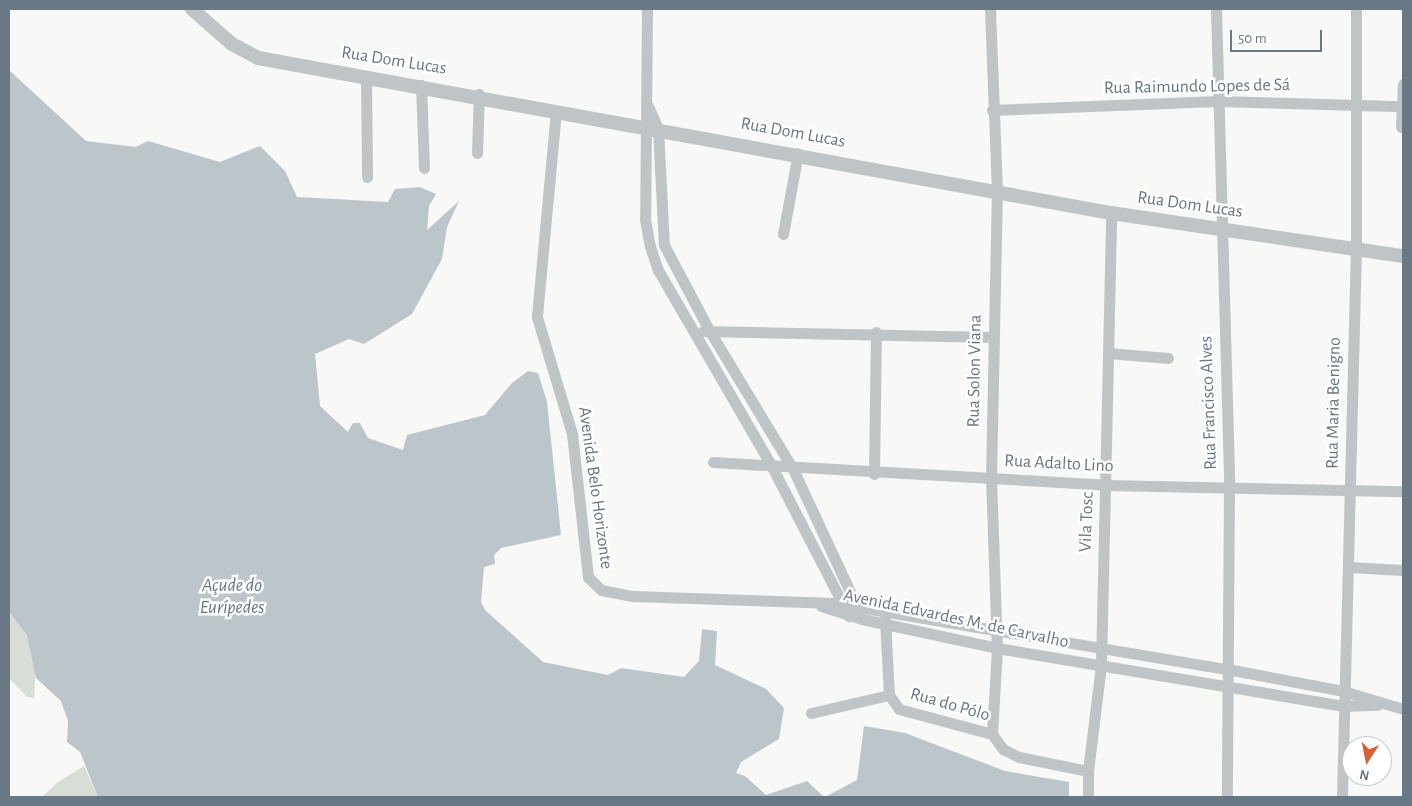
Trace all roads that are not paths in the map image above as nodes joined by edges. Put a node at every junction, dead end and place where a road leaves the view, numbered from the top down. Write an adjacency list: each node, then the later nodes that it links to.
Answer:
1 (192, 9): 6 (street, Rua Dom Lucas)
2 (647, 9): 15 (street)
3 (990, 9): 13 (street, Rua Solon Viana)
4 (1216, 9): 10 (street, Rua Francisco Alves)
5 (1356, 9): 11 (street, Rua Maria Benigno)
6 (366, 76): 7 (street, Rua Dom Lucas); 20 (street)
7 (422, 84): 9 (street, Rua Dom Lucas); 19 (street)
8 (1403, 84): 12 (street)
9 (479, 94): 14 (street, Rua Dom Lucas); 17 (street)
10 (1218, 101): 11 (street, Rua Raimundo Lopes de Sá); 13 (street, Rua Raimundo Lopes de Sá); 23 (street, Rua Francisco Alves)
11 (1356, 104): 12 (street, Rua Raimundo Lopes de Sá); 27 (street, Rua Maria Benigno)
12 (1402, 106): 16 (street)
13 (992, 110): 21 (street, Rua Solon Viana)
14 (556, 111): 15 (street, Rua Dom Lucas); 49 (street, Avenida Belo Horizonte)
15 (652, 127): 18 (street, Rua Dom Lucas); 25 (street); 26 (street)
16 (1401, 127)
17 (477, 153)
18 (798, 153): 21 (street, Rua Dom Lucas); 24 (street)
19 (424, 168)
20 (367, 176)
21 (997, 190): 22 (street, Rua Dom Lucas); 32 (street, Rua Solon Viana)
22 (1111, 213): 23 (street, Rua Dom Lucas); 33 (street, Vila Tosc)
23 (1222, 228): 27 (street, Rua Dom Lucas); 43 (street, Rua Francisco Alves)
24 (783, 234)
25 (664, 245): 26 (street); 29 (street)
26 (650, 246): 31 (street)
27 (1356, 246): 28 (street, Rua Dom Lucas); 44 (street, Rua Maria Benigno)
28 (1403, 256)
29 (709, 330): 30 (street); 31 (street); 35 (street)
30 (876, 332): 32 (street); 40 (street)
31 (696, 333): 36 (street)
32 (994, 337): 41 (street, Rua Solon Viana)
33 (1108, 353): 34 (street); 42 (street, Vila Tosc)
34 (1168, 358)
35 (756, 410): 36 (street); 39 (street)
36 (740, 418): 38 (street)
37 (713, 462): 38 (street, Rua Adalto Lino)
38 (772, 467): 39 (street, Rua Adalto Lino); 48 (street)
39 (793, 469): 40 (street, Rua Adalto Lino); 50 (street)
40 (874, 474): 41 (street, Rua Adalto Lino)
41 (991, 478): 42 (street, Rua Adalto Lino); 55 (street, Rua Solon Viana)
42 (1106, 485): 43 (street, Rua Adalto Lino); 57 (street, Vila Tosc)
43 (1229, 488): 44 (street, Rua Adalto Lino); 59 (street, Rua Francisco Alves)
44 (1350, 491): 45 (street, Rua Adalto Lino); 46 (street, Rua Maria Benigno)
45 (1403, 491)
46 (1348, 567): 47 (street); 61 (street, Rua Maria Benigno)
47 (1403, 570)
48 (844, 605): 49 (street, Avenida Edvardes M. de Carvalho); 50 (street, Avenida Edvardes M. de Carvalho); 52 (street)
49 (821, 606): 52 (street, Avenida Edvardes M. de Carvalho)
50 (857, 606): 51 (street, Avenida Edvardes M. de Carvalho); 53 (street)
51 (882, 610): 54 (street, Rua do Pólo); 55 (street, Avenida Edvardes M. de Carvalho)
52 (849, 616): 53 (street, Avenida Edvardes M. de Carvalho)
53 (862, 620): 54 (street, Avenida Edvardes M. de Carvalho)
54 (886, 624): 56 (street, Avenida Edvardes M. de Carvalho); 62 (street, Rua do Pólo)
55 (997, 632): 56 (street, Rua Solon Viana); 57 (street, Avenida Edvardes M. de Carvalho)
56 (998, 648): 58 (street, Avenida Edvardes M. de Carvalho); 67 (street, Rua Solon Viana)
57 (1101, 650): 58 (street, Vila Tosc); 59 (street, Avenida Edvardes M. de Carvalho)
58 (1101, 665): 60 (street, Avenida Edvardes M. de Carvalho); 68 (street, Vila Tosc)
59 (1227, 669): 60 (street, Rua Francisco Alves); 61 (street, Avenida Edvardes M. de Carvalho)
60 (1227, 684): 64 (street, Avenida Edvardes M. de Carvalho); 70 (street, Rua Francisco Alves)
61 (1343, 691): 63 (street, Avenida Edvardes M. de Carvalho); 64 (street, Rua Maria Benigno)
62 (889, 695): 66 (street); 67 (street, Rua do Pólo)
63 (1387, 705): 64 (street, Avenida Edvardes M. de Carvalho); 65 (street, Avenida Edvardes M. de Carvalho)
64 (1342, 706): 71 (street, Rua Maria Benigno)
65 (1403, 709)
66 (811, 713)
67 (992, 734): 68 (street, Rua do Pólo)
68 (1088, 771): 69 (street)
69 (1088, 797)
70 (1227, 797)
71 (1342, 797)

